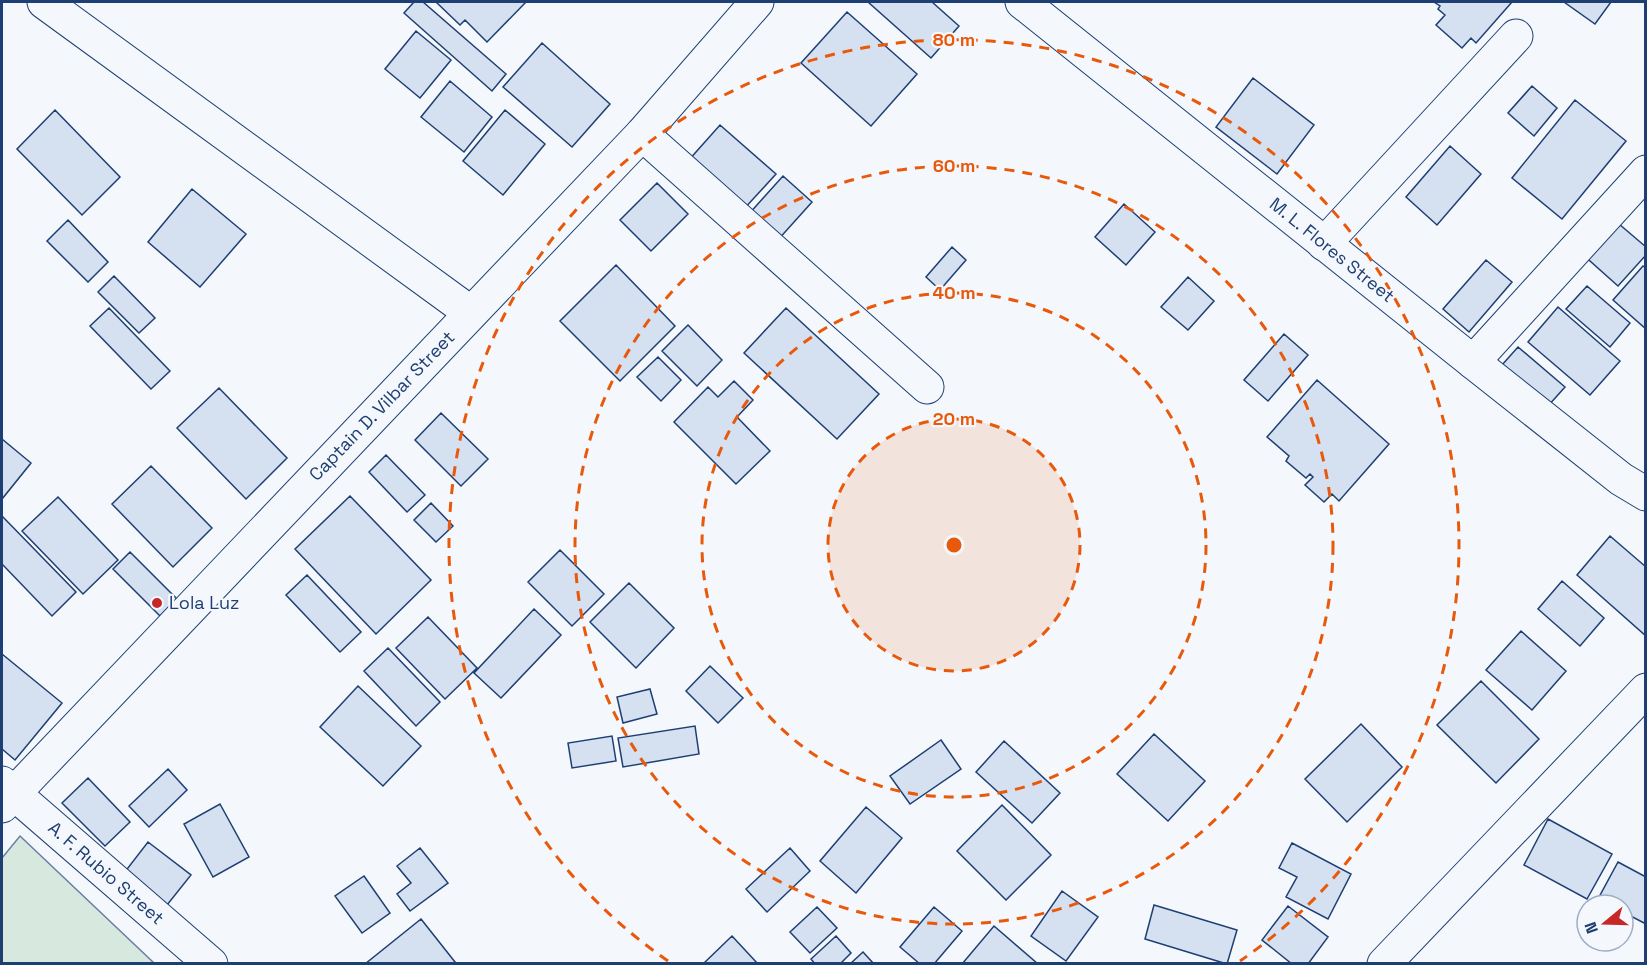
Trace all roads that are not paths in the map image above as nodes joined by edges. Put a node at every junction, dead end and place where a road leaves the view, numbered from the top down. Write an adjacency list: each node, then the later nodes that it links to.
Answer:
1 (44, 2): 8 (street)
2 (757, 2): 5 (street, Captain D. Vilbar Street)
3 (1022, 2): 7 (street, M. L. Flores Street)
4 (1516, 36): 7 (street)
5 (642, 134): 8 (street, Captain D. Vilbar Street); 10 (street)
6 (1646, 172): 9 (street)
7 (1324, 244): 9 (street, M. L. Flores Street)
8 (471, 313): 13 (street, Captain D. Vilbar Street)
9 (1473, 362): 11 (street, M. L. Flores Street)
10 (927, 387)
11 (1646, 494)
12 (1646, 690): 15 (street)
13 (5, 794): 14 (street, A. F. Rubio Street)
14 (210, 963)
15 (1384, 963)

